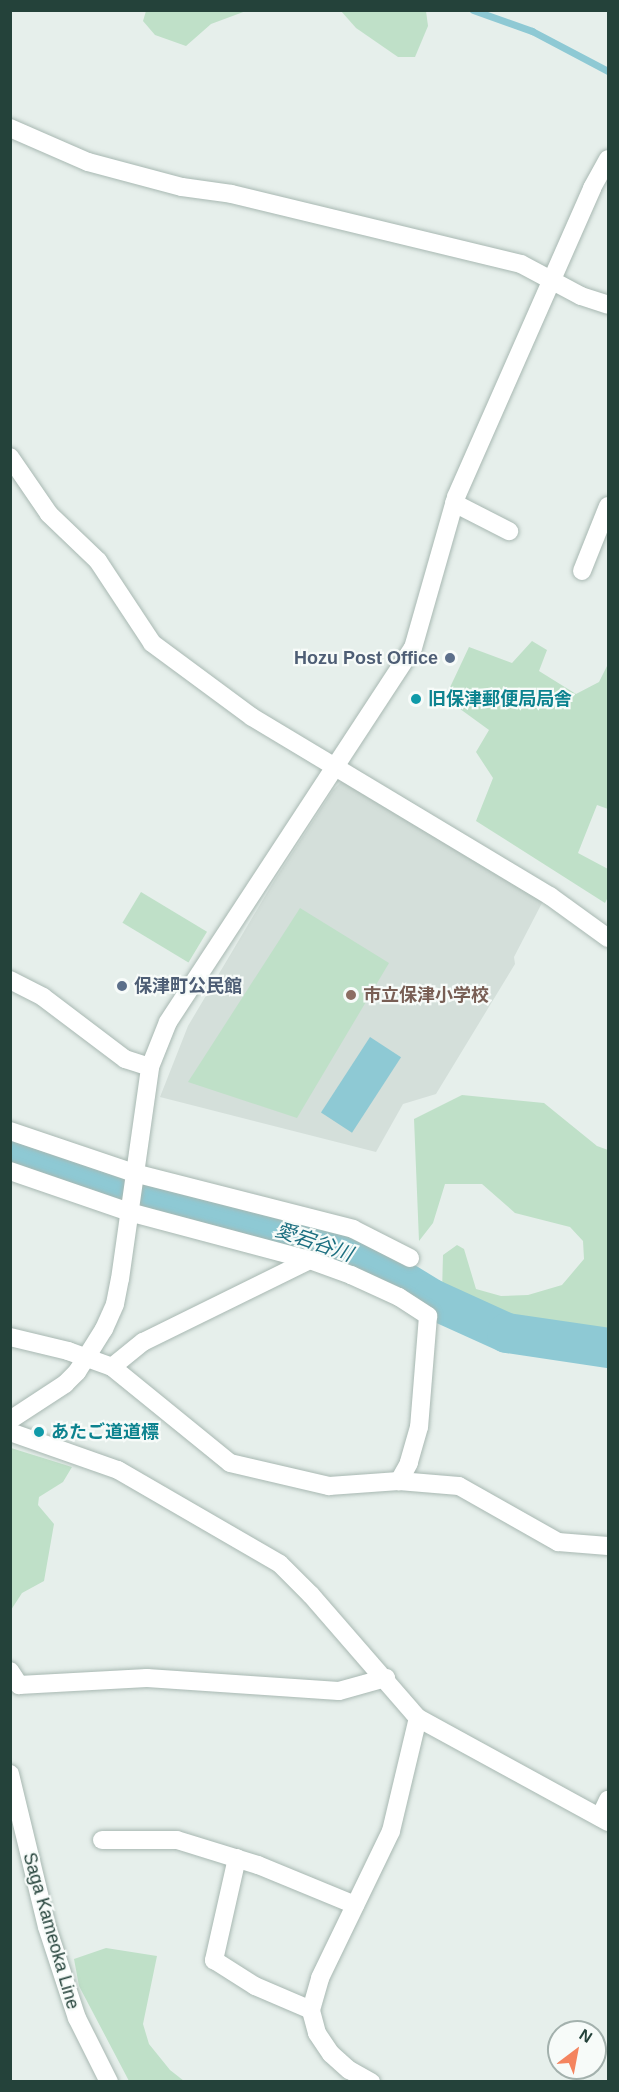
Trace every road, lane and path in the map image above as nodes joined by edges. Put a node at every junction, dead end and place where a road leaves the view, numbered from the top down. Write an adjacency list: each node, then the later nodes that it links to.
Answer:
1 (10, 128): 3 (street)
2 (609, 159): 3 (street)
3 (552, 279): 4 (street); 6 (street)
4 (609, 305)
5 (10, 457): 10 (street)
6 (454, 503): 8 (street); 10 (street)
7 (609, 506): 9 (street)
8 (509, 531)
9 (582, 571)
10 (337, 766): 11 (street); 13 (street)
11 (609, 938)
12 (10, 980): 13 (street)
13 (150, 1067): 16 (street)
14 (10, 1131): 16 (street)
15 (10, 1171): 17 (street)
16 (133, 1175): 17 (street); 18 (street)
17 (130, 1208): 19 (street); 21 (street)
18 (410, 1258)
19 (309, 1260): 22 (street); 25 (street)
20 (10, 1336): 21 (street)
21 (87, 1358): 22 (street); 23 (street)
22 (112, 1367): 25 (street)
23 (10, 1420)
24 (10, 1432): 28 (street)
25 (399, 1481): 26 (street)
26 (609, 1546)
27 (10, 1671): 28 (street)
28 (386, 1678): 29 (street)
29 (418, 1718): 32 (street); 35 (street)
30 (10, 1773): 37 (street, Saga Kameoka Line)
31 (609, 1800): 32 (street)
32 (604, 1819)
33 (102, 1840): 34 (street)
34 (237, 1858): 35 (street); 36 (street)
35 (355, 1905): 36 (street)
36 (311, 2010): 38 (street)
37 (109, 2082)
38 (371, 2082)

